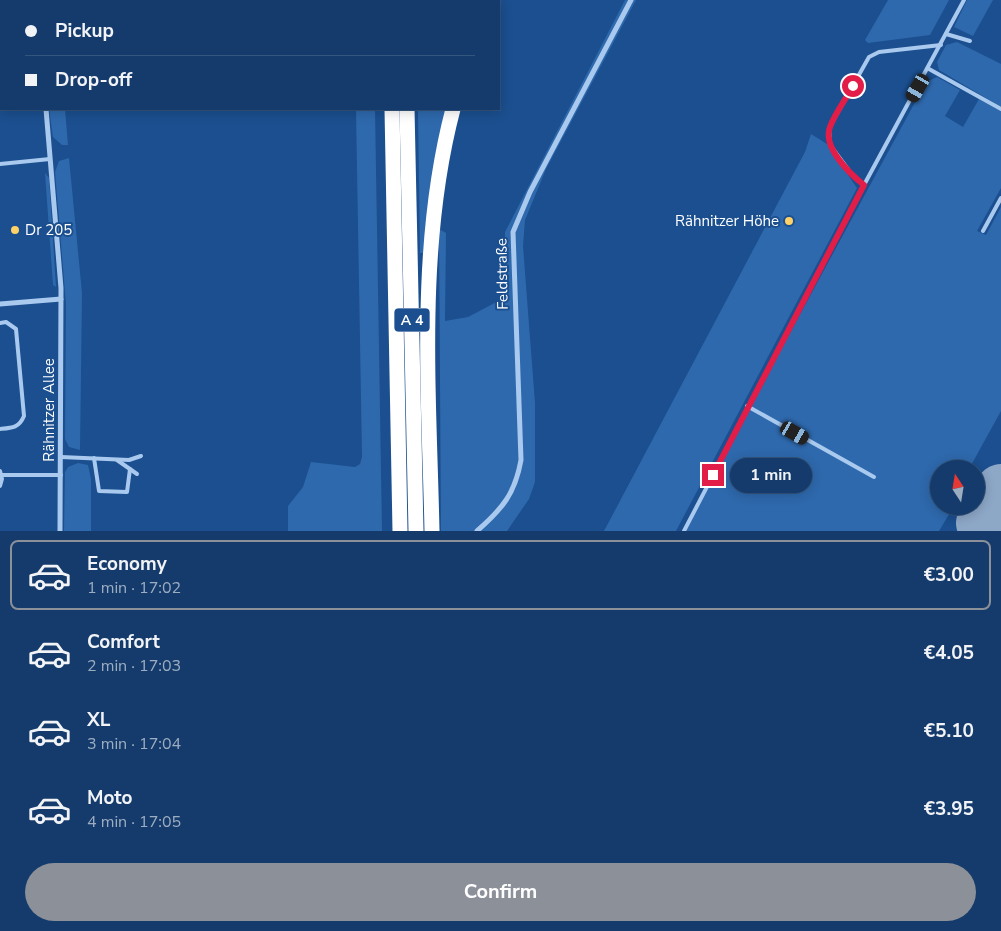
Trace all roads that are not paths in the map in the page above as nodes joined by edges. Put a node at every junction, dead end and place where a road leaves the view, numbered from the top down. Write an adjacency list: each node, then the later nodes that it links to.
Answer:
1 (631, 0): 36 (street, Feldstraße)
2 (964, 0): 3 (lane)
3 (946, 34): 4 (lane); 5 (lane)
4 (970, 41)
5 (941, 45): 6 (lane); 14 (lane)
6 (929, 69): 7 (lane); 14 (lane)
7 (1001, 109)
8 (46, 110): 12 (street, Rähnitzer Allee)
9 (392, 110): 33 (highway, A 4)
10 (407, 110): 34 (highway, A 4)
11 (453, 110): 35 (highway)
12 (50, 159): 13 (lane); 17 (street, Rähnitzer Allee)
13 (0, 164)
14 (864, 185): 20 (lane)
15 (1001, 198): 16 (lane)
16 (983, 231)
17 (61, 299): 18 (street); 23 (street, Rähnitzer Allee)
18 (0, 304)
19 (0, 323): 21 (lane)
20 (747, 406): 30 (lane); 37 (lane)
21 (0, 429)
22 (139, 456): 25 (lane)
23 (61, 457): 24 (lane); 29 (street, Rähnitzer Allee)
24 (94, 458): 25 (lane); 26 (lane)
25 (113, 458): 26 (lane)
26 (130, 469): 28 (lane)
27 (1, 473): 29 (lane); 31 (lane)
28 (137, 474)
29 (61, 475): 32 (street, Rähnitzer Allee)
30 (874, 478)
31 (0, 486)
32 (60, 531)
33 (400, 531)
34 (416, 531)
35 (432, 531)
36 (477, 531)
37 (684, 531)

